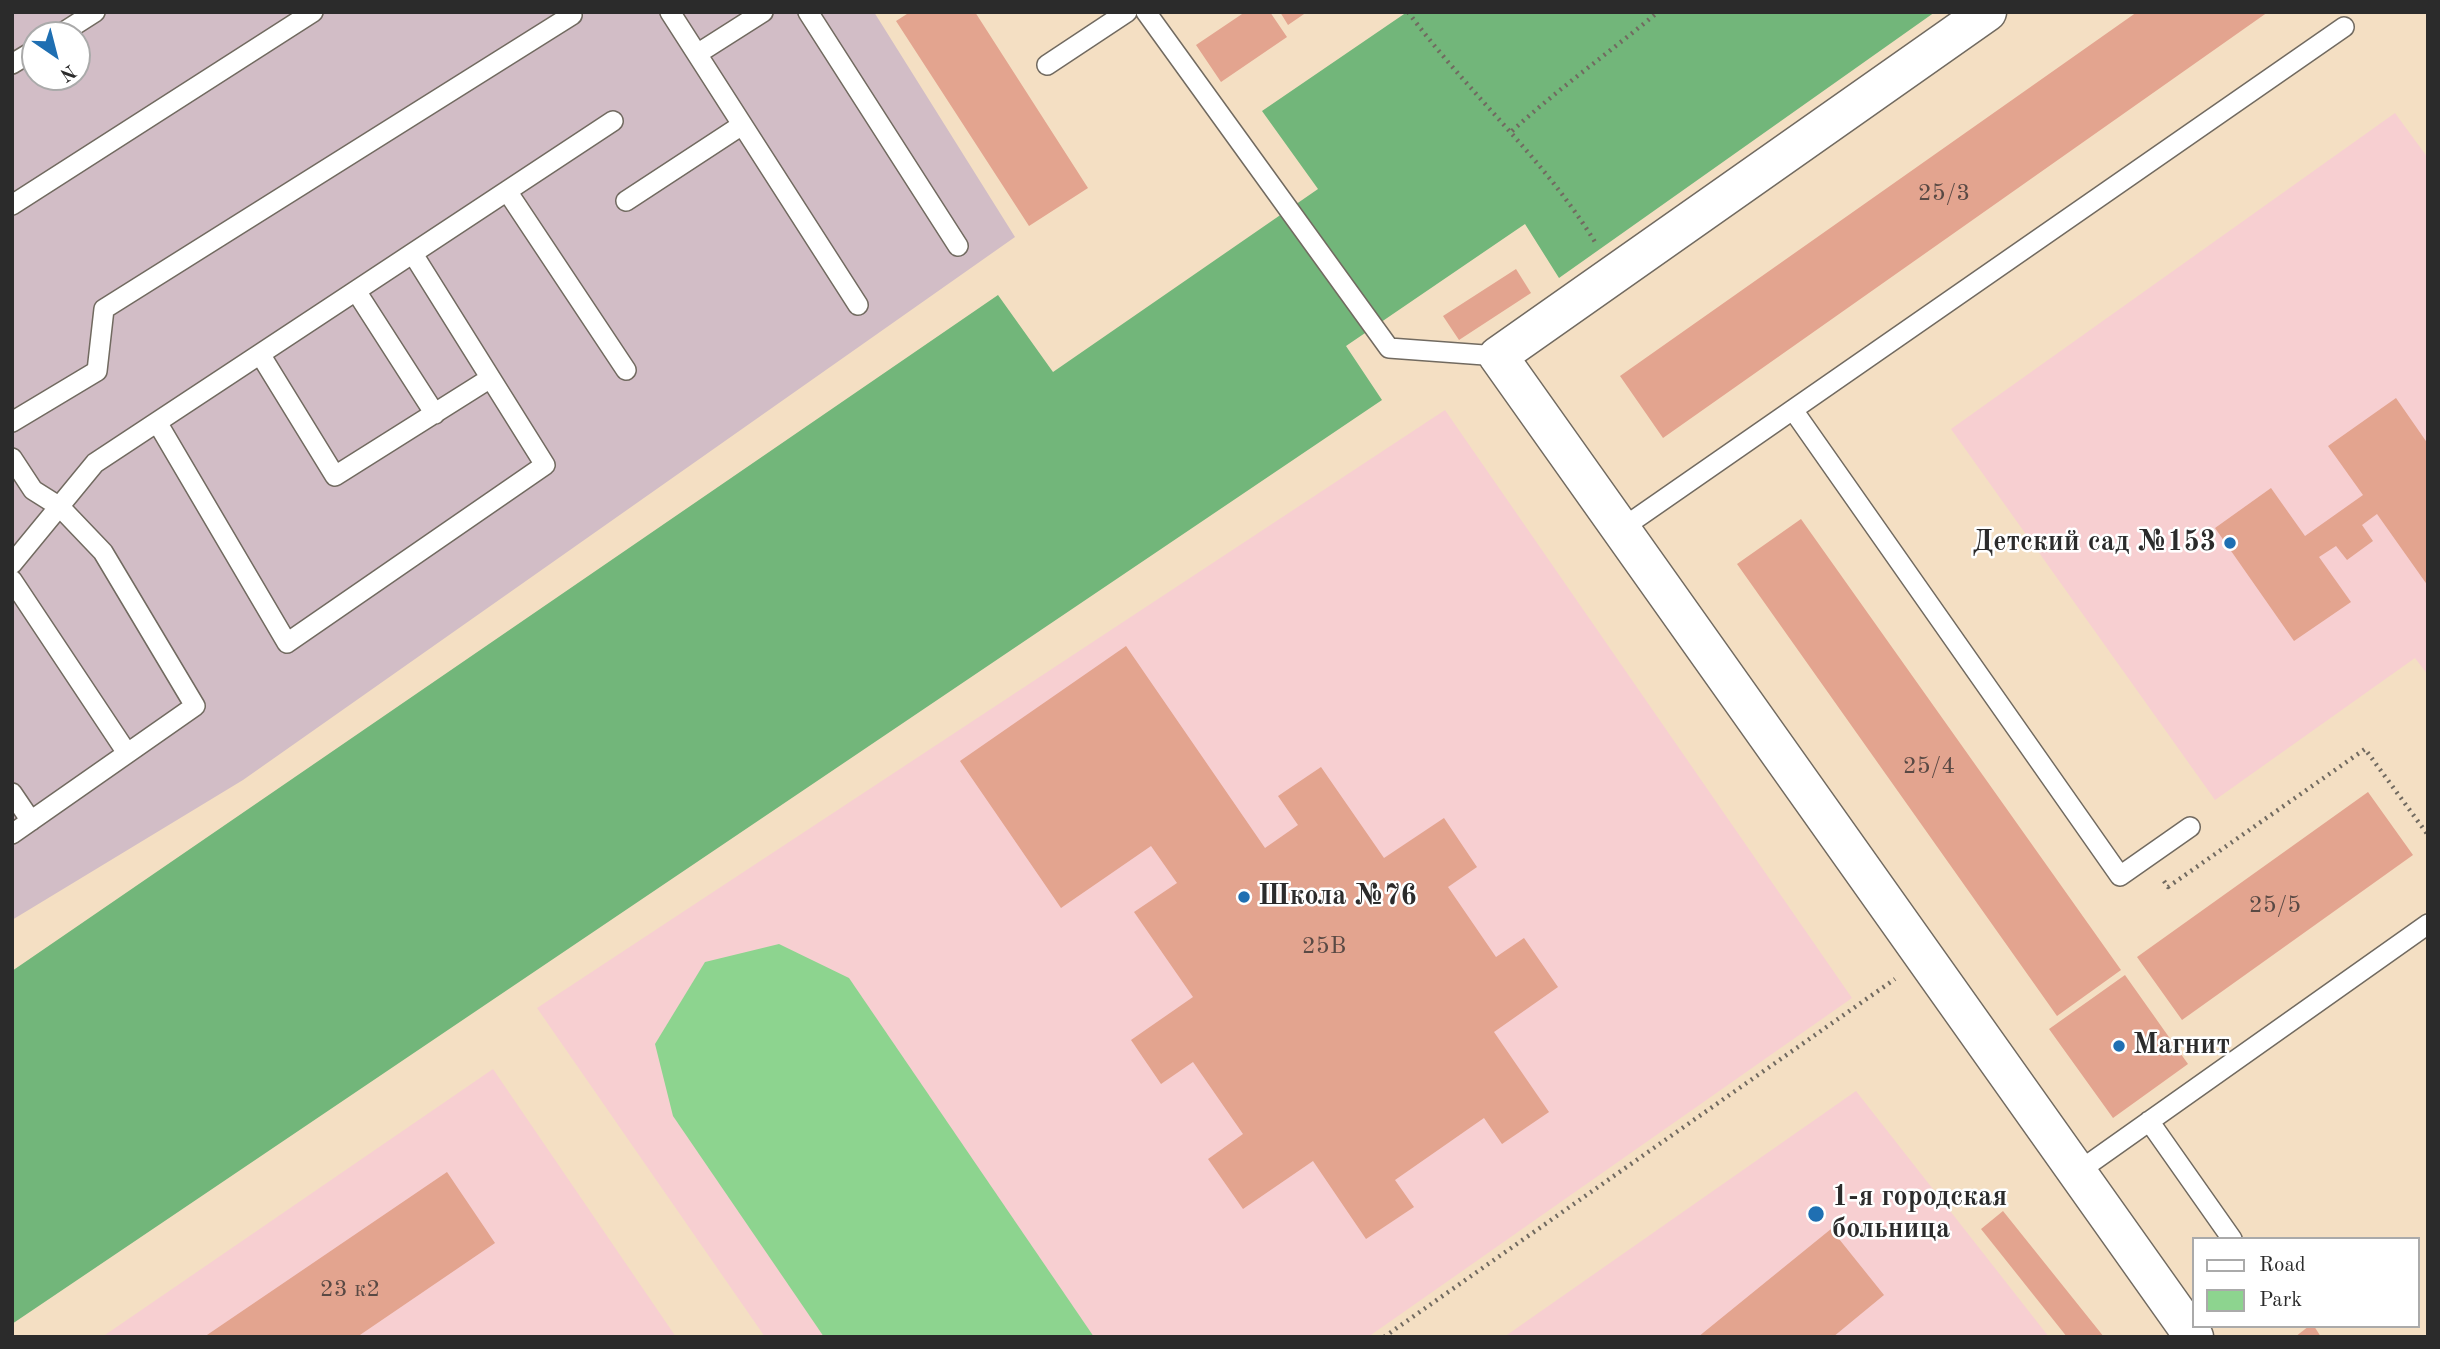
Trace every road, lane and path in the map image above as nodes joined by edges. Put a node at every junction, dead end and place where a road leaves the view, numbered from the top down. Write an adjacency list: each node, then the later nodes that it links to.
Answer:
1 (313, 12): 19 (lane)
2 (670, 12): 12 (lane)
3 (763, 12): 12 (lane)
4 (808, 12): 20 (lane)
5 (1128, 12): 13 (lane)
6 (1146, 12): 26 (lane)
7 (1408, 12): 16 (path)
8 (1658, 12): 16 (path)
9 (1987, 12): 22 (street)
10 (572, 15): 31 (lane)
11 (2344, 27): 29 (lane)
12 (697, 54): 15 (lane)
13 (1047, 65)
14 (613, 121): 17 (lane)
15 (743, 125): 18 (lane); 24 (lane)
16 (1512, 131): 22 (path)
17 (507, 191): 21 (lane); 27 (lane)
18 (626, 201)
19 (12, 205)
20 (958, 246)
21 (413, 254): 23 (lane); 28 (lane)
22 (1614, 273): 26 (street)
23 (356, 291): 25 (lane); 30 (lane)
24 (858, 304)
25 (260, 354): 30 (lane); 32 (lane)
26 (1498, 356): 35 (street)
27 (626, 370)
28 (489, 379): 30 (lane); 32 (lane)
29 (1793, 411): 35 (lane); 44 (lane)
30 (435, 414)
31 (12, 422)
32 (157, 422): 34 (lane)
33 (12, 458): 34 (lane)
34 (60, 506): 36 (lane); 38 (lane)
35 (1621, 529): 46 (street)
36 (12, 564)
37 (12, 580): 38 (lane)
38 (127, 753): 40 (lane)
39 (12, 793): 40 (lane)
40 (31, 821): 42 (lane)
41 (2190, 827): 44 (lane)
42 (12, 834)
43 (2428, 835): 44 (path)
44 (2147, 858)
45 (2428, 924): 47 (lane)
46 (1927, 957): 48 (street); 50 (path)
47 (2149, 1121): 48 (lane); 49 (lane)
48 (2079, 1171): 51 (street)
49 (2231, 1237)
50 (1384, 1337)
51 (2194, 1337)

